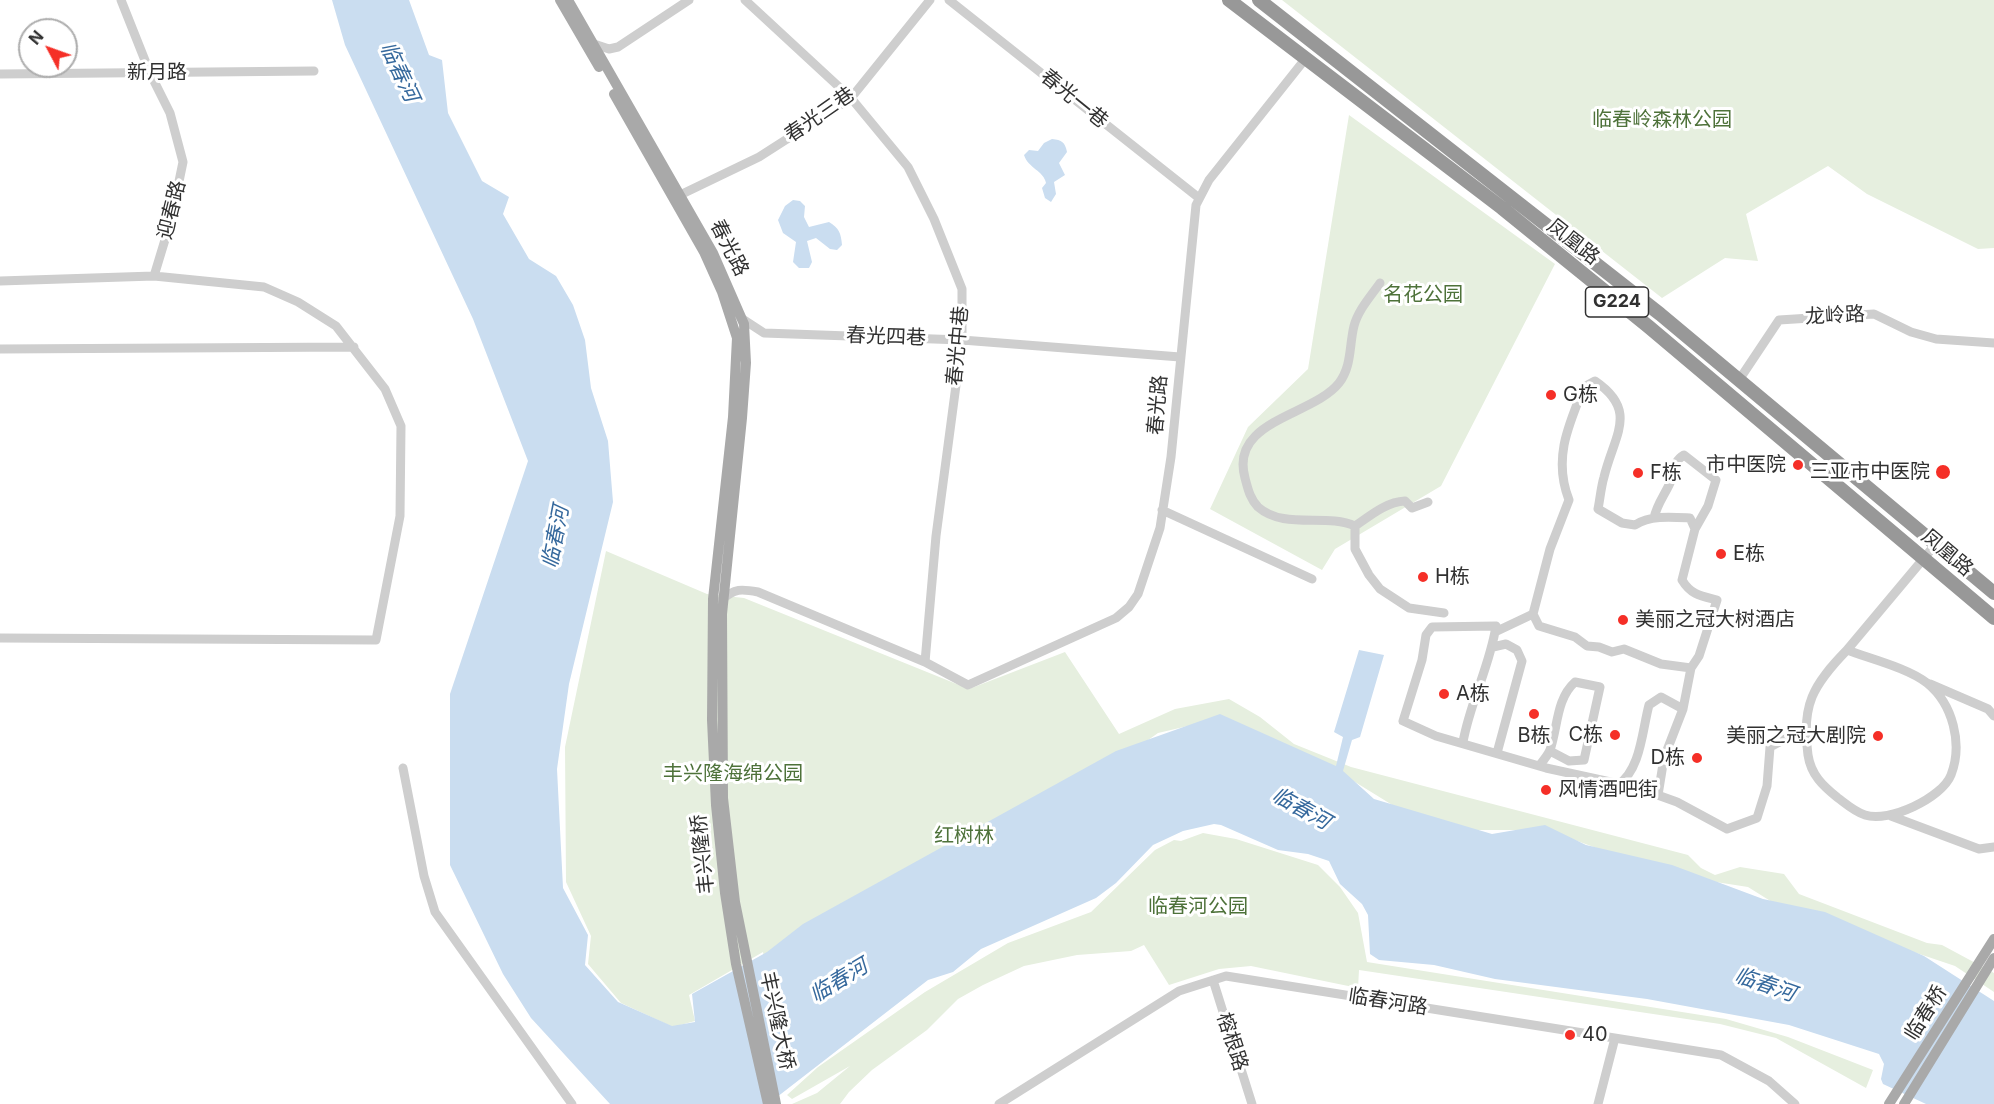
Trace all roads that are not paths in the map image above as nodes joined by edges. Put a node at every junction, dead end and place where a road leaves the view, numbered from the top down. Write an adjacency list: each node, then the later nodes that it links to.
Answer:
1 (121, 0): 13 (street, 迎春路)
2 (560, 0): 41 (main road, 春光路)
3 (568, 0): 10 (main road, 春光路)
4 (689, 0): 10 (street)
5 (745, 0): 15 (street, 春光中巷)
6 (930, 0): 15 (street, 春光三巷)
7 (950, 0): 17 (street, 春光一巷)
8 (1229, 0): 11 (highway, 凤凰路 / G224)
9 (1259, 0): 21 (highway, 凤凰路 / G224)
10 (594, 44): 16 (main road, 春光路)
11 (1306, 58): 17 (street, 春光路); 23 (highway, 凤凰路 / G224)
12 (314, 71): 13 (street, 新月路)
13 (150, 73): 14 (street, 新月路); 18 (street, 迎春路)
14 (0, 74)
15 (851, 98): 16 (street, 春光三巷); 24 (street, 春光中巷)
16 (680, 195): 22 (main road, 春光路)
17 (1199, 198): 28 (street, 春光路)
18 (154, 276): 19 (street); 26 (street)
19 (0, 281)
20 (1380, 283): 33 (street)
21 (1660, 314): 23 (highway); 29 (highway, 凤凰路 / G224)
22 (741, 318): 24 (street, 春光四巷); 39 (main road, 春光路)
23 (1649, 327): 36 (highway, 凤凰路 / G224)
24 (962, 340): 28 (street, 春光四巷); 48 (street, 春光中巷)
25 (1994, 343): 29 (street, 龙岭路)
26 (354, 347): 27 (street); 45 (street)
27 (0, 348)
28 (1180, 357): 31 (street, 春光路)
29 (1739, 380): 35 (highway, 凤凰路 / G224)
30 (1428, 502): 33 (street)
31 (1162, 510): 37 (street); 48 (street, 春光路)
32 (1654, 518): 34 (street); 34 (street); 42 (street)
33 (1355, 526): 40 (street)
34 (1695, 529): 49 (street)
35 (1935, 545): 36 (street); 38 (highway, 凤凰路 / G224)
36 (1924, 560): 43 (highway, 凤凰路 / G224); 47 (street)
37 (1312, 579)
38 (1994, 593)
39 (722, 600): 41 (main road, 春光路); 48 (street)
40 (1444, 613)
41 (717, 614): 64 (main road, 丰兴隆桥)
42 (1533, 614): 44 (street); 49 (street)
43 (1994, 618)
44 (1495, 632): 46 (street); 54 (street)
45 (0, 638)
46 (1493, 647): 54 (street); 56 (street)
47 (1847, 650): 50 (street); 53 (street)
48 (925, 662)
49 (1691, 668): 51 (street)
50 (1927, 683): 52 (street); 61 (street)
51 (1683, 709): 59 (street); 60 (street)
52 (1994, 717)
53 (1804, 729): 60 (street); 61 (street)
54 (1463, 742): 56 (street)
55 (1550, 751): 55 (street); 57 (street)
56 (1497, 753): 57 (street)
57 (1539, 766): 59 (street)
58 (403, 768): 68 (street)
59 (1618, 784): 60 (street)
60 (1658, 795)
61 (1891, 816): 62 (street)
62 (1994, 847)
63 (1993, 940): 75 (main road, 临春桥)
64 (738, 946): 69 (main road, 丰兴隆大桥); 70 (main road, 丰兴隆大桥)
65 (1994, 958): 76 (main road, 临春桥)
66 (1213, 980): 67 (street, 临春河路); 71 (street, 临春河路); 72 (street, 榕根路)
67 (1615, 1038): 73 (street); 74 (street, 临春河路)
68 (572, 1104)
69 (768, 1104)
70 (776, 1104)
71 (999, 1104)
72 (1252, 1104)
73 (1598, 1104)
74 (1795, 1104)
75 (1889, 1104)
76 (1904, 1104)

